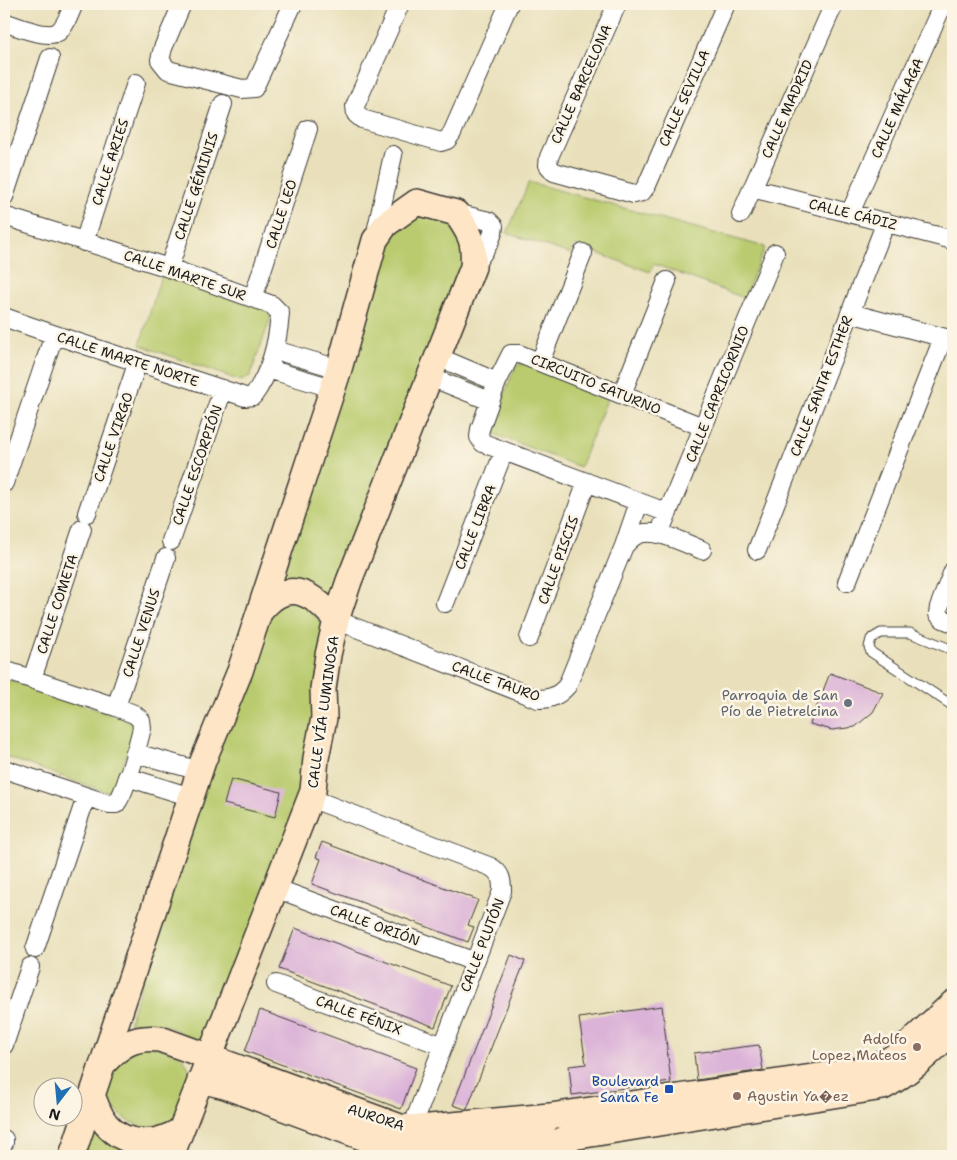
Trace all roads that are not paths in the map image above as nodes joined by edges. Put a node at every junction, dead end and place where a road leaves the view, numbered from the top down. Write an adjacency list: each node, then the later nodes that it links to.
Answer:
1 (74, 4): 10 (street)
2 (182, 4): 3 (street)
3 (293, 4)
4 (400, 4): 5 (street)
5 (509, 4)
6 (617, 4): 17 (street, CALLE BARCELONA)
7 (726, 4): 17 (street, CALLE SEVILLA)
8 (834, 4): 16 (street, CALLE MADRID)
9 (943, 4): 21 (street, CALLE MÁLAGA)
10 (4, 22)
11 (50, 58): 19 (street)
12 (136, 83): 27 (street, CALLE ARIES)
13 (223, 104): 30 (street, CALLE GÉMINIS)
14 (308, 129): 32 (street, CALLE LEO)
15 (393, 155): 18 (street)
16 (752, 188): 21 (street, CALLE CÁDIZ); 22 (street, CALLE MADRID)
17 (642, 192)
18 (385, 194): 20 (street); 25 (street)
19 (4, 198)
20 (417, 202): 25 (street); 40 (street, CALLE VÍA LUMINOSA)
21 (850, 213): 24 (street, CALLE CÁDIZ)
22 (741, 214)
23 (4, 216): 27 (street, CALLE MARTE SUR)
24 (886, 222): 26 (street, CALLE CÁDIZ); 33 (street, CALLE SANTA ESTHER)
25 (374, 240): 42 (street)
26 (953, 240)
27 (84, 242): 30 (street, CALLE MARTE SUR)
28 (582, 253): 39 (street)
29 (775, 253): 48 (street, CALLE CAPRICORNIO)
30 (169, 268): 32 (street, CALLE MARTE SUR)
31 (667, 281): 45 (street)
32 (253, 298): 37 (street, CALLE MARTE SUR)
33 (850, 313): 36 (street); 59 (street, CALLE SANTA ESTHER)
34 (4, 317): 35 (street, CALLE MARTE NORTE)
35 (54, 335): 38 (street, CALLE MARTE NORTE); 51 (street)
36 (948, 339): 62 (street)
37 (275, 350): 41 (street, CALLE MARTE SUR); 42 (street)
38 (138, 361): 44 (street, CALLE MARTE NORTE); 54 (street, CALLE VIRGO)
39 (540, 362): 43 (street, CIRCUITO SATURNO); 45 (street, CIRCUITO SATURNO)
40 (434, 367): 43 (street); 47 (street); 66 (street, CALLE VÍA LUMINOSA)
41 (268, 369): 42 (street); 46 (street, CALLE MARTE SUR)
42 (335, 379): 64 (street)
43 (498, 382): 47 (street, CIRCUITO SATURNO)
44 (223, 389): 46 (street, CALLE MARTE NORTE); 56 (street, CALLE ESCORPIÓN)
45 (622, 394): 48 (street, CIRCUITO SATURNO)
46 (252, 396)
47 (490, 402): 49 (street, CIRCUITO SATURNO)
48 (703, 427): 53 (street, CALLE CAPRICORNIO)
49 (504, 451): 50 (street, CIRCUITO SATURNO); 63 (street, CALLE LIBRA)
50 (587, 482): 52 (street, CIRCUITO SATURNO); 67 (street, CALLE PISCIS)
51 (4, 483)
52 (639, 502): 53 (street, CIRCUITO SATURNO); 57 (street, CALLE TAURO)
53 (668, 513): 55 (street, CALLE CAPRICORNIO)
54 (84, 521): 70 (street, CALLE COMETA)
55 (659, 534): 57 (street); 58 (street)
56 (171, 541)
57 (624, 546): 66 (street, CALLE TAURO)
58 (702, 550)
59 (757, 550)
60 (166, 558): 72 (street, CALLE VENUS)
61 (953, 570): 65 (street)
62 (847, 582)
63 (446, 603)
64 (259, 613): 66 (street); 75 (street)
65 (946, 619)
66 (336, 620): 79 (street, CALLE VÍA LUMINOSA)
67 (529, 638)
68 (953, 650): 71 (lane)
69 (4, 670): 70 (street)
70 (32, 680): 72 (street)
71 (953, 706)
72 (116, 707): 73 (street)
73 (136, 753): 75 (street); 76 (street)
74 (4, 769): 78 (street)
75 (200, 771): 77 (street)
76 (127, 777): 77 (street); 78 (street)
77 (192, 796): 89 (street)
78 (86, 797): 81 (street)
79 (310, 798): 80 (street, CALLE VÍA LUMINOSA); 82 (street, CALLE PLUTÓN)
80 (274, 888): 82 (street, CALLE ORIÓN); 90 (street, CALLE VÍA LUMINOSA)
81 (35, 949)
82 (475, 962): 88 (street, CALLE PLUTÓN)
83 (30, 967): 87 (street)
84 (276, 984): 88 (street, CALLE FÉNIX)
85 (953, 1003): 92 (street)
86 (953, 1031): 97 (street)
87 (4, 1045)
88 (443, 1046): 95 (street, CALLE PLUTÓN)
89 (103, 1064): 90 (street); 91 (street)
90 (205, 1069): 93 (street, CALLE VÍA LUMINOSA); 95 (street, AURORA)
91 (92, 1096): 93 (street); 98 (street)
92 (550, 1116): 95 (street, AURORA); 97 (street)
93 (181, 1130): 99 (street, CALLE VÍA LUMINOSA)
94 (4, 1139): 96 (street)
95 (407, 1139): 97 (street, AURORA)
96 (4, 1143)
97 (536, 1151)
98 (72, 1156)
99 (171, 1156)

